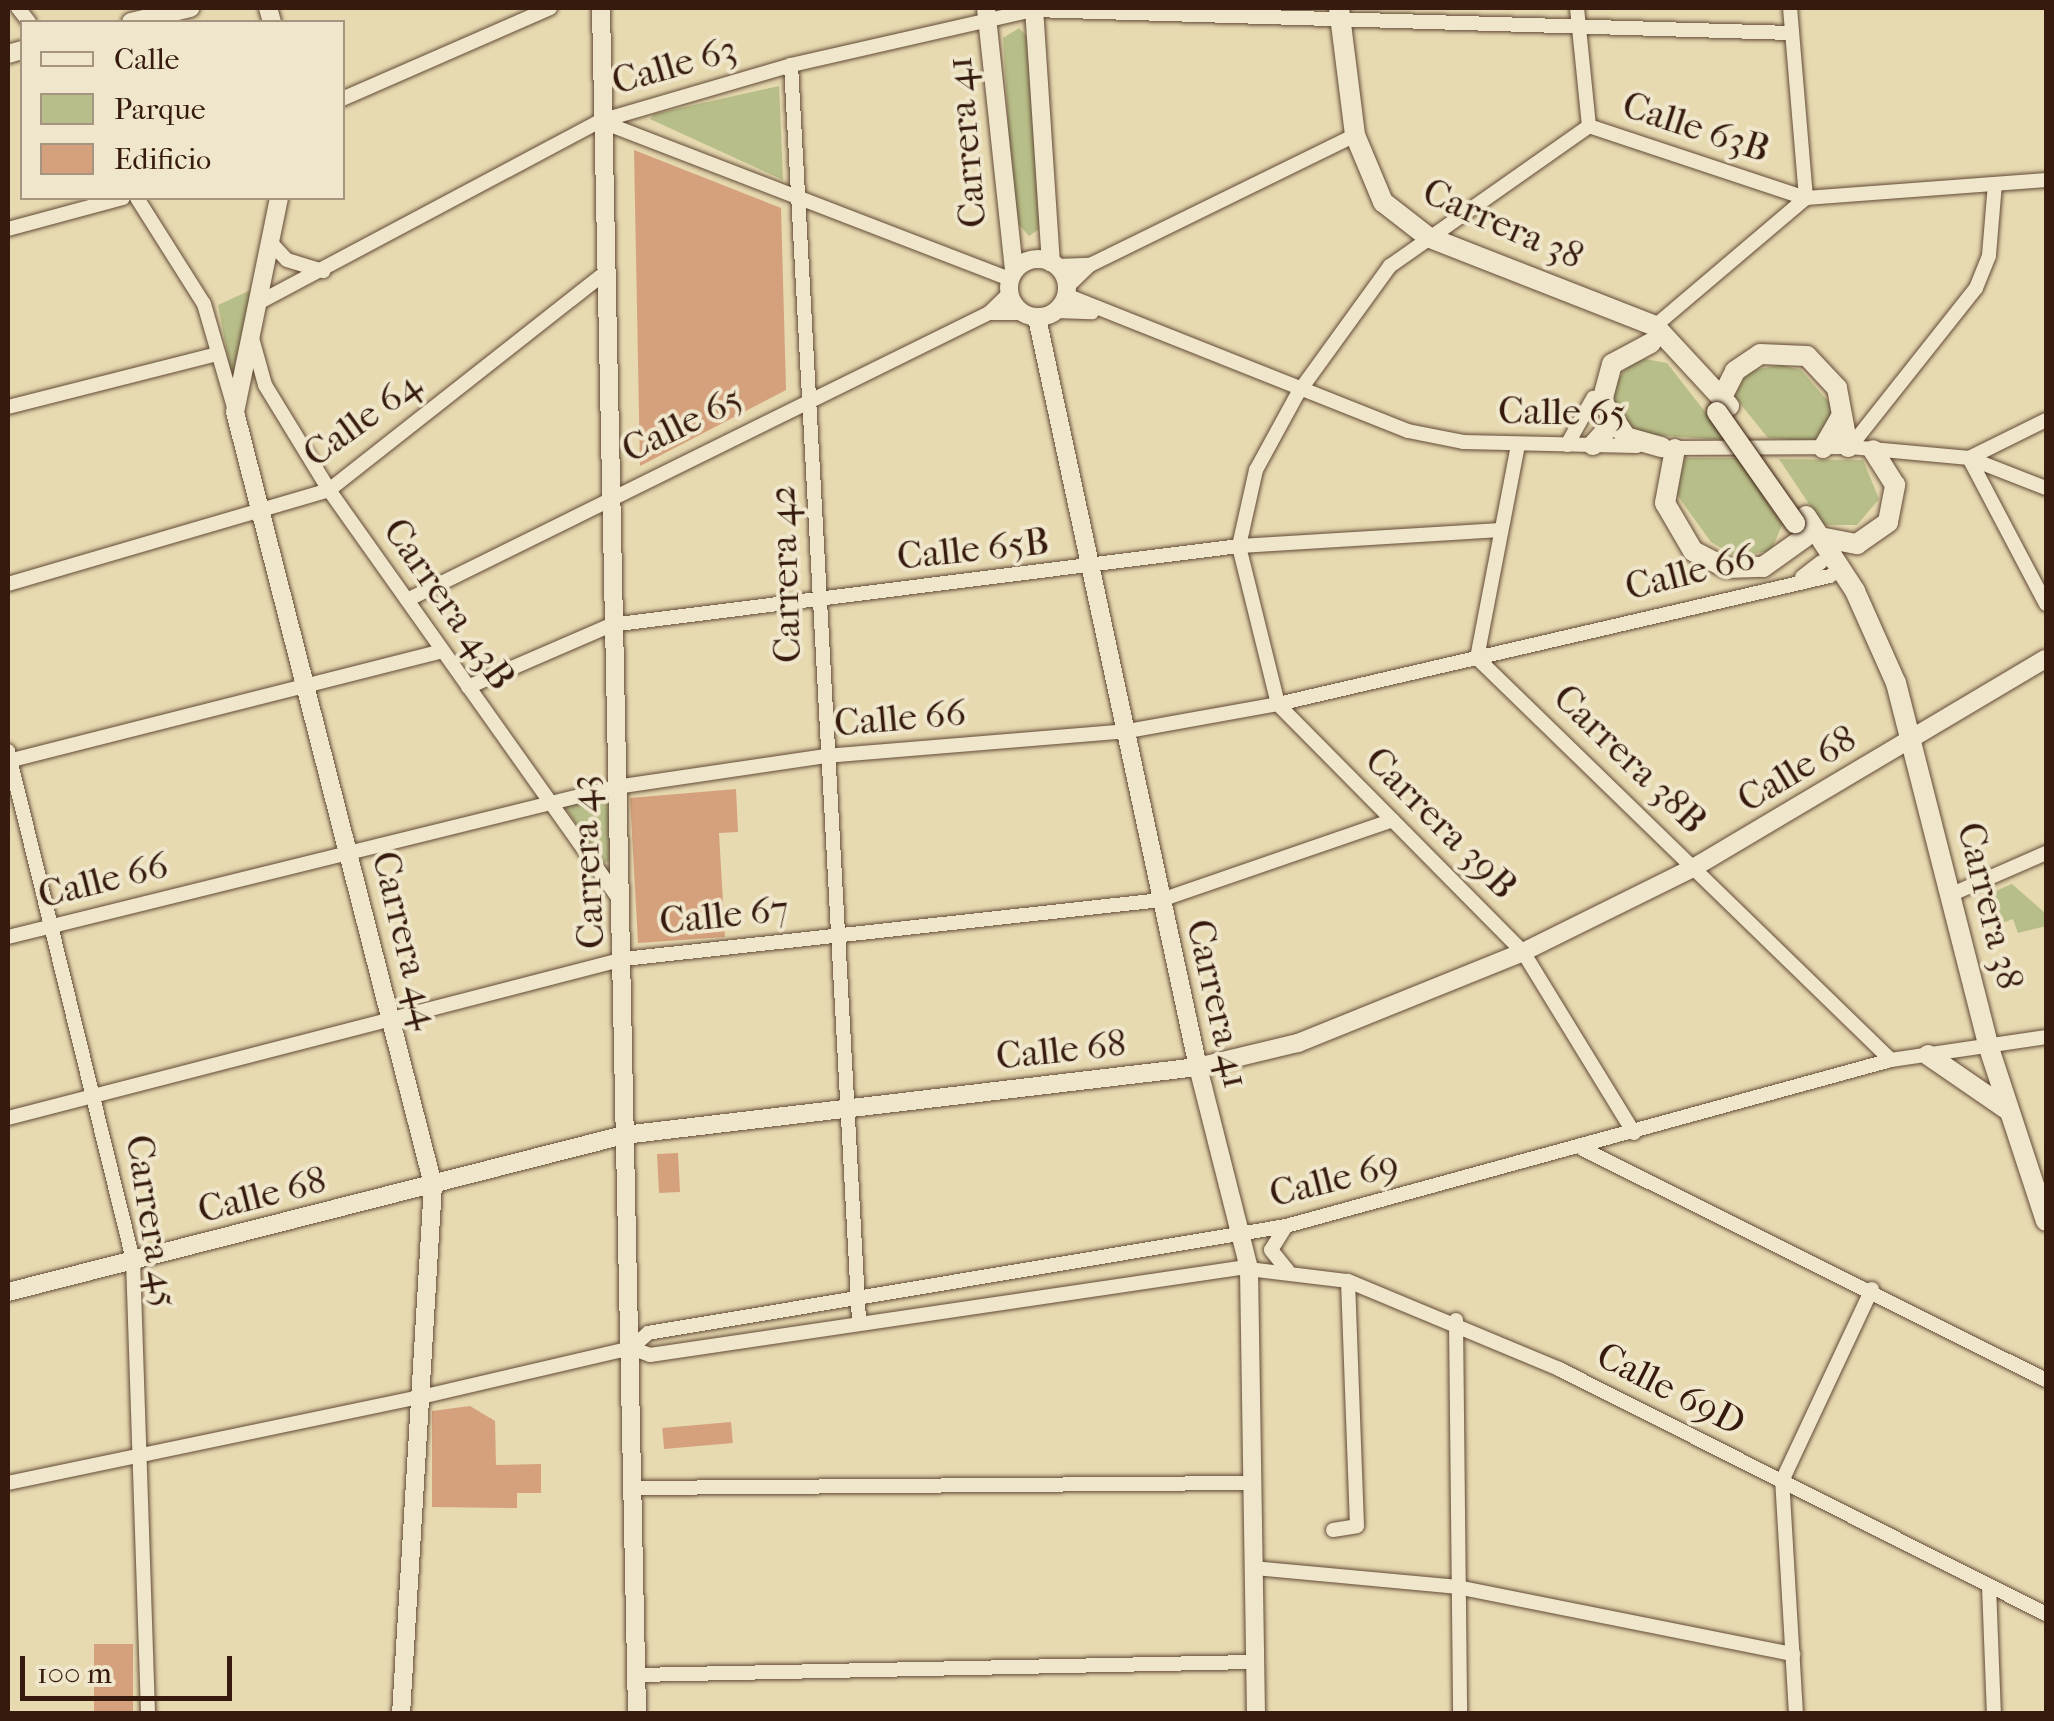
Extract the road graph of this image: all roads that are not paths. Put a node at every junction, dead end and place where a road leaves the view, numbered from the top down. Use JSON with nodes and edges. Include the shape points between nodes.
{"nodes":[{"id":1,"x":190,"y":8,"type":"edge"},
{"id":2,"x":550,"y":8,"type":"edge"},
{"id":3,"x":600,"y":8,"type":"edge"},
{"id":4,"x":1577,"y":8,"type":"edge"},
{"id":5,"x":1790,"y":8,"type":"edge"},
{"id":6,"x":1034,"y":9,"type":"edge"},
{"id":7,"x":986,"y":14,"type":"edge"},
{"id":8,"x":1339,"y":14,"type":"edge"},
{"id":9,"x":139,"y":20,"type":"edge"},
{"id":10,"x":1580,"y":31,"type":"junction"},
{"id":11,"x":1792,"y":33,"type":"junction"},
{"id":12,"x":791,"y":65,"type":"junction"},
{"id":13,"x":345,"y":98,"type":"edge"},
{"id":14,"x":600,"y":121,"type":"junction"},
{"id":15,"x":1589,"y":126,"type":"junction"},
{"id":16,"x":1354,"y":135,"type":"junction"},
{"id":17,"x":2046,"y":180,"type":"edge"},
{"id":18,"x":1995,"y":184,"type":"junction"},
{"id":19,"x":798,"y":194,"type":"junction"},
{"id":20,"x":1806,"y":198,"type":"junction"},
{"id":21,"x":116,"y":200,"type":"edge"},
{"id":22,"x":137,"y":200,"type":"edge"},
{"id":23,"x":279,"y":200,"type":"edge"},
{"id":24,"x":8,"y":229,"type":"edge"},
{"id":25,"x":1428,"y":237,"type":"junction"},
{"id":26,"x":271,"y":243,"type":"junction"},
{"id":27,"x":1054,"y":264,"type":"junction"},
{"id":28,"x":1090,"y":265,"type":"junction"},
{"id":29,"x":324,"y":271,"type":"junction"},
{"id":30,"x":605,"y":273,"type":"junction"},
{"id":31,"x":1011,"y":281,"type":"junction"},
{"id":32,"x":256,"y":304,"type":"junction"},
{"id":33,"x":1050,"y":305,"type":"junction"},
{"id":34,"x":989,"y":313,"type":"junction"},
{"id":35,"x":251,"y":333,"type":"junction"},
{"id":36,"x":1653,"y":335,"type":"junction"},
{"id":37,"x":218,"y":354,"type":"junction"},
{"id":38,"x":1298,"y":393,"type":"junction"},
{"id":39,"x":810,"y":397,"type":"junction"},
{"id":40,"x":1594,"y":398,"type":"dead end"},
{"id":41,"x":1723,"y":405,"type":"junction"},
{"id":42,"x":8,"y":407,"type":"edge"},
{"id":43,"x":235,"y":412,"type":"junction"},
{"id":44,"x":1841,"y":417,"type":"junction"},
{"id":45,"x":2046,"y":420,"type":"edge"},
{"id":46,"x":1612,"y":424,"type":"junction"},
{"id":47,"x":1518,"y":445,"type":"junction"},
{"id":48,"x":1568,"y":445,"type":"junction"},
{"id":49,"x":1592,"y":445,"type":"junction"},
{"id":50,"x":1849,"y":447,"type":"junction"},
{"id":51,"x":1668,"y":448,"type":"junction"},
{"id":52,"x":1823,"y":448,"type":"junction"},
{"id":53,"x":1873,"y":450,"type":"junction"},
{"id":54,"x":1969,"y":458,"type":"junction"},
{"id":55,"x":2046,"y":488,"type":"edge"},
{"id":56,"x":328,"y":490,"type":"junction"},
{"id":57,"x":613,"y":493,"type":"junction"},
{"id":58,"x":262,"y":513,"type":"junction"},
{"id":59,"x":1807,"y":528,"type":"junction"},
{"id":60,"x":1498,"y":530,"type":"junction"},
{"id":61,"x":1238,"y":546,"type":"junction"},
{"id":62,"x":1094,"y":569,"type":"junction"},
{"id":63,"x":1826,"y":569,"type":"junction"},
{"id":64,"x":8,"y":584,"type":"edge"},
{"id":65,"x":819,"y":598,"type":"junction"},
{"id":66,"x":407,"y":600,"type":"junction"},
{"id":67,"x":2046,"y":604,"type":"edge"},
{"id":68,"x":1860,"y":610,"type":"junction"},
{"id":69,"x":611,"y":625,"type":"junction"},
{"id":70,"x":442,"y":651,"type":"junction"},
{"id":71,"x":1478,"y":658,"type":"junction"},
{"id":72,"x":2046,"y":659,"type":"edge"},
{"id":73,"x":311,"y":684,"type":"junction"},
{"id":74,"x":468,"y":687,"type":"junction"},
{"id":75,"x":1278,"y":704,"type":"junction"},
{"id":76,"x":1128,"y":731,"type":"junction"},
{"id":77,"x":1911,"y":737,"type":"junction"},
{"id":78,"x":826,"y":756,"type":"junction"},
{"id":79,"x":8,"y":758,"type":"edge"},
{"id":80,"x":616,"y":787,"type":"junction"},
{"id":81,"x":550,"y":802,"type":"junction"},
{"id":82,"x":1392,"y":820,"type":"junction"},
{"id":83,"x":350,"y":853,"type":"junction"},
{"id":84,"x":2046,"y":853,"type":"edge"},
{"id":85,"x":1695,"y":868,"type":"junction"},
{"id":86,"x":1952,"y":894,"type":"junction"},
{"id":87,"x":620,"y":900,"type":"junction"},
{"id":88,"x":1161,"y":900,"type":"junction"},
{"id":89,"x":53,"y":926,"type":"junction"},
{"id":90,"x":837,"y":936,"type":"junction"},
{"id":91,"x":8,"y":937,"type":"edge"},
{"id":92,"x":1524,"y":952,"type":"junction"},
{"id":93,"x":624,"y":959,"type":"junction"},
{"id":94,"x":393,"y":1018,"type":"junction"},
{"id":95,"x":2046,"y":1037,"type":"edge"},
{"id":96,"x":1988,"y":1046,"type":"junction"},
{"id":97,"x":1928,"y":1055,"type":"junction"},
{"id":98,"x":1891,"y":1060,"type":"junction"},
{"id":99,"x":1198,"y":1068,"type":"junction"},
{"id":100,"x":98,"y":1094,"type":"junction"},
{"id":101,"x":846,"y":1107,"type":"junction"},
{"id":102,"x":2008,"y":1111,"type":"junction"},
{"id":103,"x":8,"y":1118,"type":"edge"},
{"id":104,"x":1630,"y":1134,"type":"junction"},
{"id":105,"x":624,"y":1135,"type":"junction"},
{"id":106,"x":1583,"y":1149,"type":"junction"},
{"id":107,"x":1623,"y":1166,"type":"junction"},
{"id":108,"x":433,"y":1185,"type":"junction"},
{"id":109,"x":2046,"y":1221,"type":"edge"},
{"id":110,"x":1286,"y":1226,"type":"junction"},
{"id":111,"x":1242,"y":1235,"type":"junction"},
{"id":112,"x":133,"y":1260,"type":"junction"},
{"id":113,"x":1249,"y":1268,"type":"junction"},
{"id":114,"x":1022,"y":1272,"type":"junction"},
{"id":115,"x":1290,"y":1272,"type":"junction"},
{"id":116,"x":1348,"y":1281,"type":"junction"},
{"id":117,"x":1872,"y":1289,"type":"junction"},
{"id":118,"x":8,"y":1292,"type":"edge"},
{"id":119,"x":857,"y":1293,"type":"junction"},
{"id":120,"x":1026,"y":1297,"type":"junction"},
{"id":121,"x":859,"y":1319,"type":"junction"},
{"id":122,"x":1456,"y":1320,"type":"junction"},
{"id":123,"x":631,"y":1348,"type":"junction"},
{"id":124,"x":2046,"y":1380,"type":"edge"},
{"id":125,"x":421,"y":1397,"type":"junction"},
{"id":126,"x":144,"y":1455,"type":"junction"},
{"id":127,"x":1782,"y":1481,"type":"junction"},
{"id":128,"x":8,"y":1483,"type":"edge"},
{"id":129,"x":1252,"y":1483,"type":"junction"},
{"id":130,"x":637,"y":1488,"type":"junction"},
{"id":131,"x":1333,"y":1530,"type":"dead end"},
{"id":132,"x":1254,"y":1568,"type":"junction"},
{"id":133,"x":1989,"y":1586,"type":"junction"},
{"id":134,"x":1457,"y":1587,"type":"junction"},
{"id":135,"x":2046,"y":1614,"type":"edge"},
{"id":136,"x":1793,"y":1654,"type":"junction"},
{"id":137,"x":1254,"y":1662,"type":"junction"},
{"id":138,"x":637,"y":1675,"type":"junction"},
{"id":139,"x":148,"y":1714,"type":"edge"},
{"id":140,"x":401,"y":1714,"type":"edge"},
{"id":141,"x":638,"y":1714,"type":"edge"},
{"id":142,"x":1256,"y":1714,"type":"edge"},
{"id":143,"x":1460,"y":1714,"type":"edge"},
{"id":144,"x":1796,"y":1714,"type":"edge"},
{"id":145,"x":1994,"y":1714,"type":"edge"}],
"edges":[{"from":1,"to":9,"type":"street"},
{"from":2,"to":13,"type":"street"},
{"from":3,"to":14,"type":"street","name":"Carrera 43"},
{"from":4,"to":10,"type":"street"},
{"from":5,"to":11,"type":"street"},
{"from":6,"to":7,"type":"street","name":"Calle 63"},
{"from":6,"to":8,"type":"street","name":"Calle 63"},
{"from":6,"to":27,"type":"street","name":"Carrera 41"},
{"from":7,"to":12,"type":"street","name":"Calle 63"},
{"from":7,"to":31,"type":"street","name":"Carrera 41"},
{"from":8,"to":10,"type":"street","name":"Calle 63"},
{"from":8,"to":16,"type":"main road","name":"Carrera 38"},
{"from":10,"to":11,"type":"street","name":"Calle 63"},
{"from":10,"to":15,"type":"street"},
{"from":11,"to":20,"type":"street"},
{"from":12,"to":14,"type":"street","name":"Calle 63"},
{"from":12,"to":19,"type":"street","name":"Carrera 42"},
{"from":14,"to":19,"type":"street"},
{"from":14,"to":29,"type":"street","name":"Calle 63"},
{"from":14,"to":30,"type":"street","name":"Carrera 43"},
{"from":15,"to":20,"type":"street","name":"Calle 63B"},
{"from":15,"to":25,"type":"street","name":"Calle 63B"},
{"from":16,"to":25,"type":"main road","name":"Carrera 38","via":[[1383,202]]},
{"from":16,"to":28,"type":"street"},
{"from":17,"to":18,"type":"street","name":"Calle 63B"},
{"from":18,"to":20,"type":"street","name":"Calle 63B"},
{"from":18,"to":50,"type":"street","via":[[1988,255],[1976,288]]},
{"from":19,"to":31,"type":"street"},
{"from":19,"to":39,"type":"street","name":"Carrera 42"},
{"from":20,"to":36,"type":"street"},
{"from":21,"to":24,"type":"street"},
{"from":22,"to":37,"type":"street","via":[[192,278]]},
{"from":23,"to":26,"type":"street","name":"Carrera 44"},
{"from":25,"to":36,"type":"main road","name":"Carrera 38","via":[[1618,312]]},
{"from":25,"to":38,"type":"street","name":"Calle 63B","via":[[1377,281]]},
{"from":26,"to":29,"type":"street","via":[[287,260]]},
{"from":26,"to":32,"type":"street","name":"Carrera 44"},
{"from":27,"to":28,"type":"street"},
{"from":27,"to":31,"type":"street","via":[[1027,260]]},
{"from":27,"to":33,"type":"street"},
{"from":28,"to":33,"type":"street"},
{"from":29,"to":32,"type":"street","name":"Calle 63"},
{"from":30,"to":56,"type":"street","name":"Calle 64"},
{"from":30,"to":57,"type":"street","name":"Carrera 43"},
{"from":31,"to":33,"type":"street"},
{"from":31,"to":34,"type":"street","name":"Calle 65"},
{"from":32,"to":35,"type":"street","name":"Carrera 44"},
{"from":33,"to":34,"type":"street","name":"Calle 65"},
{"from":33,"to":38,"type":"street","name":"Calle 65","via":[[1093,312]]},
{"from":33,"to":62,"type":"street","name":"Carrera 41"},
{"from":34,"to":39,"type":"street","name":"Calle 65"},
{"from":35,"to":43,"type":"street","name":"Carrera 44"},
{"from":35,"to":56,"type":"street","name":"Carrera 43B","via":[[265,386]]},
{"from":36,"to":41,"type":"main road","name":"Carrera 38"},
{"from":36,"to":46,"type":"main road","via":[[1620,355],[1606,375],[1602,400]]},
{"from":37,"to":42,"type":"street"},
{"from":37,"to":43,"type":"street"},
{"from":38,"to":47,"type":"street","name":"Calle 65","via":[[1408,431]]},
{"from":38,"to":61,"type":"street","name":"Calle 63B","via":[[1256,470]]},
{"from":39,"to":57,"type":"street","name":"Calle 65"},
{"from":39,"to":65,"type":"street","name":"Carrera 42"},
{"from":40,"to":48,"type":"street"},
{"from":41,"to":44,"type":"main road","via":[[1747,361],[1789,352],[1830,375]]},
{"from":41,"to":59,"type":"main road","name":"Carrera 38","bridge":true},
{"from":43,"to":58,"type":"street","name":"Carrera 44"},
{"from":44,"to":50,"type":"main road"},
{"from":44,"to":52,"type":"main road"},
{"from":45,"to":54,"type":"street"},
{"from":46,"to":49,"type":"main road"},
{"from":46,"to":51,"type":"main road","via":[[1626,438]]},
{"from":47,"to":48,"type":"street","name":"Calle 65"},
{"from":47,"to":60,"type":"street"},
{"from":48,"to":49,"type":"street","name":"Calle 65"},
{"from":49,"to":51,"type":"street","name":"Calle 65"},
{"from":50,"to":52,"type":"street","name":"Calle 65"},
{"from":50,"to":53,"type":"street","name":"Calle 65"},
{"from":51,"to":52,"type":"street","name":"Calle 65"},
{"from":51,"to":59,"type":"main road","via":[[1665,503],[1692,551],[1745,570],[1780,560]]},
{"from":53,"to":54,"type":"street","name":"Calle 65"},
{"from":53,"to":59,"type":"main road","via":[[1895,485],[1888,522],[1857,544]]},
{"from":54,"to":55,"type":"street","name":"Calle 65"},
{"from":54,"to":67,"type":"street"},
{"from":56,"to":58,"type":"street","name":"Calle 64"},
{"from":56,"to":66,"type":"street","name":"Carrera 43B"},
{"from":57,"to":66,"type":"street","name":"Calle 65"},
{"from":57,"to":69,"type":"street","name":"Carrera 43"},
{"from":58,"to":64,"type":"street","name":"Calle 64"},
{"from":58,"to":73,"type":"street","name":"Carrera 44"},
{"from":59,"to":63,"type":"main road","name":"Carrera 38"},
{"from":59,"to":68,"type":"main road","name":"Carrera 38"},
{"from":60,"to":61,"type":"street","name":"Calle 65B"},
{"from":60,"to":71,"type":"street"},
{"from":61,"to":62,"type":"street","name":"Calle 65B"},
{"from":61,"to":75,"type":"street"},
{"from":62,"to":65,"type":"street","name":"Calle 65B"},
{"from":62,"to":76,"type":"street","name":"Carrera 41"},
{"from":63,"to":68,"type":"main road","name":"Carrera 38"},
{"from":63,"to":71,"type":"street","name":"Calle 66"},
{"from":65,"to":69,"type":"street","name":"Calle 65B"},
{"from":65,"to":78,"type":"street","name":"Carrera 42"},
{"from":66,"to":70,"type":"street","name":"Carrera 43B"},
{"from":68,"to":77,"type":"main road","name":"Carrera 38","via":[[1896,683]]},
{"from":69,"to":74,"type":"street","name":"Calle 65B"},
{"from":69,"to":80,"type":"street","name":"Carrera 43"},
{"from":70,"to":73,"type":"street"},
{"from":70,"to":74,"type":"street","name":"Carrera 43B"},
{"from":71,"to":75,"type":"street","name":"Calle 66"},
{"from":71,"to":85,"type":"street","name":"Carrera 38B"},
{"from":72,"to":77,"type":"street","name":"Calle 68"},
{"from":73,"to":79,"type":"street"},
{"from":73,"to":83,"type":"street","name":"Carrera 44"},
{"from":74,"to":81,"type":"street","name":"Carrera 43B"},
{"from":75,"to":76,"type":"street","name":"Calle 66"},
{"from":75,"to":82,"type":"street","name":"Carrera 39B"},
{"from":76,"to":78,"type":"street","name":"Calle 66"},
{"from":76,"to":88,"type":"street","name":"Carrera 41"},
{"from":77,"to":85,"type":"street","name":"Calle 68"},
{"from":77,"to":86,"type":"main road","name":"Carrera 38"},
{"from":78,"to":80,"type":"street","name":"Calle 66"},
{"from":78,"to":90,"type":"street","name":"Carrera 42"},
{"from":79,"to":89,"type":"street","name":"Carrera 45"},
{"from":80,"to":81,"type":"street","name":"Calle 66"},
{"from":80,"to":87,"type":"street","name":"Carrera 43"},
{"from":81,"to":83,"type":"street","name":"Calle 66"},
{"from":81,"to":87,"type":"street","name":"Carrera 43B"},
{"from":82,"to":88,"type":"street","name":"Calle 67"},
{"from":82,"to":92,"type":"street","name":"Carrera 39B"},
{"from":83,"to":89,"type":"street","name":"Calle 66"},
{"from":83,"to":94,"type":"street","name":"Carrera 44"},
{"from":84,"to":86,"type":"street"},
{"from":85,"to":92,"type":"street","name":"Calle 68"},
{"from":85,"to":98,"type":"street","name":"Carrera 38B"},
{"from":86,"to":96,"type":"main road","name":"Carrera 38"},
{"from":87,"to":93,"type":"street","name":"Carrera 43"},
{"from":88,"to":90,"type":"street","name":"Calle 67"},
{"from":88,"to":99,"type":"street","name":"Carrera 41"},
{"from":89,"to":91,"type":"street","name":"Calle 66"},
{"from":89,"to":100,"type":"street","name":"Carrera 45"},
{"from":90,"to":93,"type":"street","name":"Calle 67"},
{"from":90,"to":101,"type":"street","name":"Carrera 42"},
{"from":92,"to":99,"type":"street","name":"Calle 68","via":[[1298,1043]]},
{"from":92,"to":104,"type":"street","name":"Carrera 39B"},
{"from":93,"to":94,"type":"street","name":"Calle 67"},
{"from":93,"to":105,"type":"street","name":"Carrera 43"},
{"from":94,"to":100,"type":"street","name":"Calle 67"},
{"from":94,"to":108,"type":"street","name":"Carrera 44"},
{"from":95,"to":96,"type":"street","name":"Calle 69"},
{"from":96,"to":97,"type":"street","name":"Calle 69"},
{"from":96,"to":102,"type":"main road","name":"Carrera 38"},
{"from":97,"to":98,"type":"street","name":"Calle 69"},
{"from":97,"to":102,"type":"main road"},
{"from":98,"to":104,"type":"street","name":"Calle 69"},
{"from":99,"to":101,"type":"street","name":"Calle 68"},
{"from":99,"to":111,"type":"street","name":"Carrera 41"},
{"from":100,"to":103,"type":"street","name":"Calle 67"},
{"from":100,"to":112,"type":"street","name":"Carrera 45"},
{"from":101,"to":105,"type":"street","name":"Calle 68"},
{"from":101,"to":119,"type":"street","name":"Carrera 42"},
{"from":102,"to":109,"type":"main road","name":"Carrera 38"},
{"from":104,"to":106,"type":"street","name":"Calle 69"},
{"from":104,"to":107,"type":"street"},
{"from":105,"to":108,"type":"street","name":"Calle 68"},
{"from":105,"to":123,"type":"street","name":"Carrera 43"},
{"from":106,"to":107,"type":"street"},
{"from":106,"to":110,"type":"street","name":"Calle 69"},
{"from":107,"to":117,"type":"street"},
{"from":108,"to":112,"type":"street","name":"Calle 68"},
{"from":108,"to":125,"type":"street","name":"Carrera 44"},
{"from":110,"to":111,"type":"street","name":"Calle 69"},
{"from":110,"to":115,"type":"street","via":[[1271,1250]]},
{"from":111,"to":113,"type":"street","name":"Carrera 41"},
{"from":111,"to":114,"type":"street","name":"Calle 69"},
{"from":112,"to":118,"type":"street","name":"Calle 68"},
{"from":112,"to":126,"type":"street","name":"Carrera 45"},
{"from":113,"to":115,"type":"street","name":"Calle 69D"},
{"from":113,"to":120,"type":"street","name":"Calle 69"},
{"from":113,"to":129,"type":"street","name":"Carrera 41"},
{"from":114,"to":119,"type":"street","name":"Calle 69"},
{"from":114,"to":120,"type":"street"},
{"from":115,"to":116,"type":"street","name":"Calle 69D"},
{"from":116,"to":122,"type":"street","name":"Calle 69D"},
{"from":116,"to":131,"type":"street","via":[[1357,1526]]},
{"from":117,"to":124,"type":"street"},
{"from":117,"to":127,"type":"street"},
{"from":119,"to":121,"type":"street","name":"Carrera 42"},
{"from":119,"to":123,"type":"street","name":"Calle 69","via":[[648,1333]]},
{"from":120,"to":121,"type":"street","name":"Calle 69"},
{"from":121,"to":123,"type":"street","name":"Calle 69","via":[[650,1355]]},
{"from":122,"to":127,"type":"street","name":"Calle 69D"},
{"from":122,"to":134,"type":"street"},
{"from":123,"to":125,"type":"street","name":"Calle 69"},
{"from":123,"to":130,"type":"street","name":"Carrera 43"},
{"from":125,"to":126,"type":"street","name":"Calle 69"},
{"from":125,"to":140,"type":"street","name":"Carrera 44"},
{"from":126,"to":128,"type":"street","name":"Calle 69"},
{"from":126,"to":139,"type":"street","name":"Carrera 45"},
{"from":127,"to":133,"type":"street","name":"Calle 69D"},
{"from":127,"to":136,"type":"street"},
{"from":129,"to":130,"type":"street"},
{"from":129,"to":132,"type":"street","name":"Carrera 41"},
{"from":130,"to":138,"type":"street","name":"Carrera 43"},
{"from":132,"to":134,"type":"street"},
{"from":132,"to":137,"type":"street","name":"Carrera 41"},
{"from":133,"to":135,"type":"street","name":"Calle 69D"},
{"from":133,"to":145,"type":"street"},
{"from":134,"to":136,"type":"street"},
{"from":134,"to":143,"type":"street"},
{"from":136,"to":144,"type":"street"},
{"from":137,"to":138,"type":"street"},
{"from":137,"to":142,"type":"street","name":"Carrera 41"},
{"from":138,"to":141,"type":"street","name":"Carrera 43"}]}
